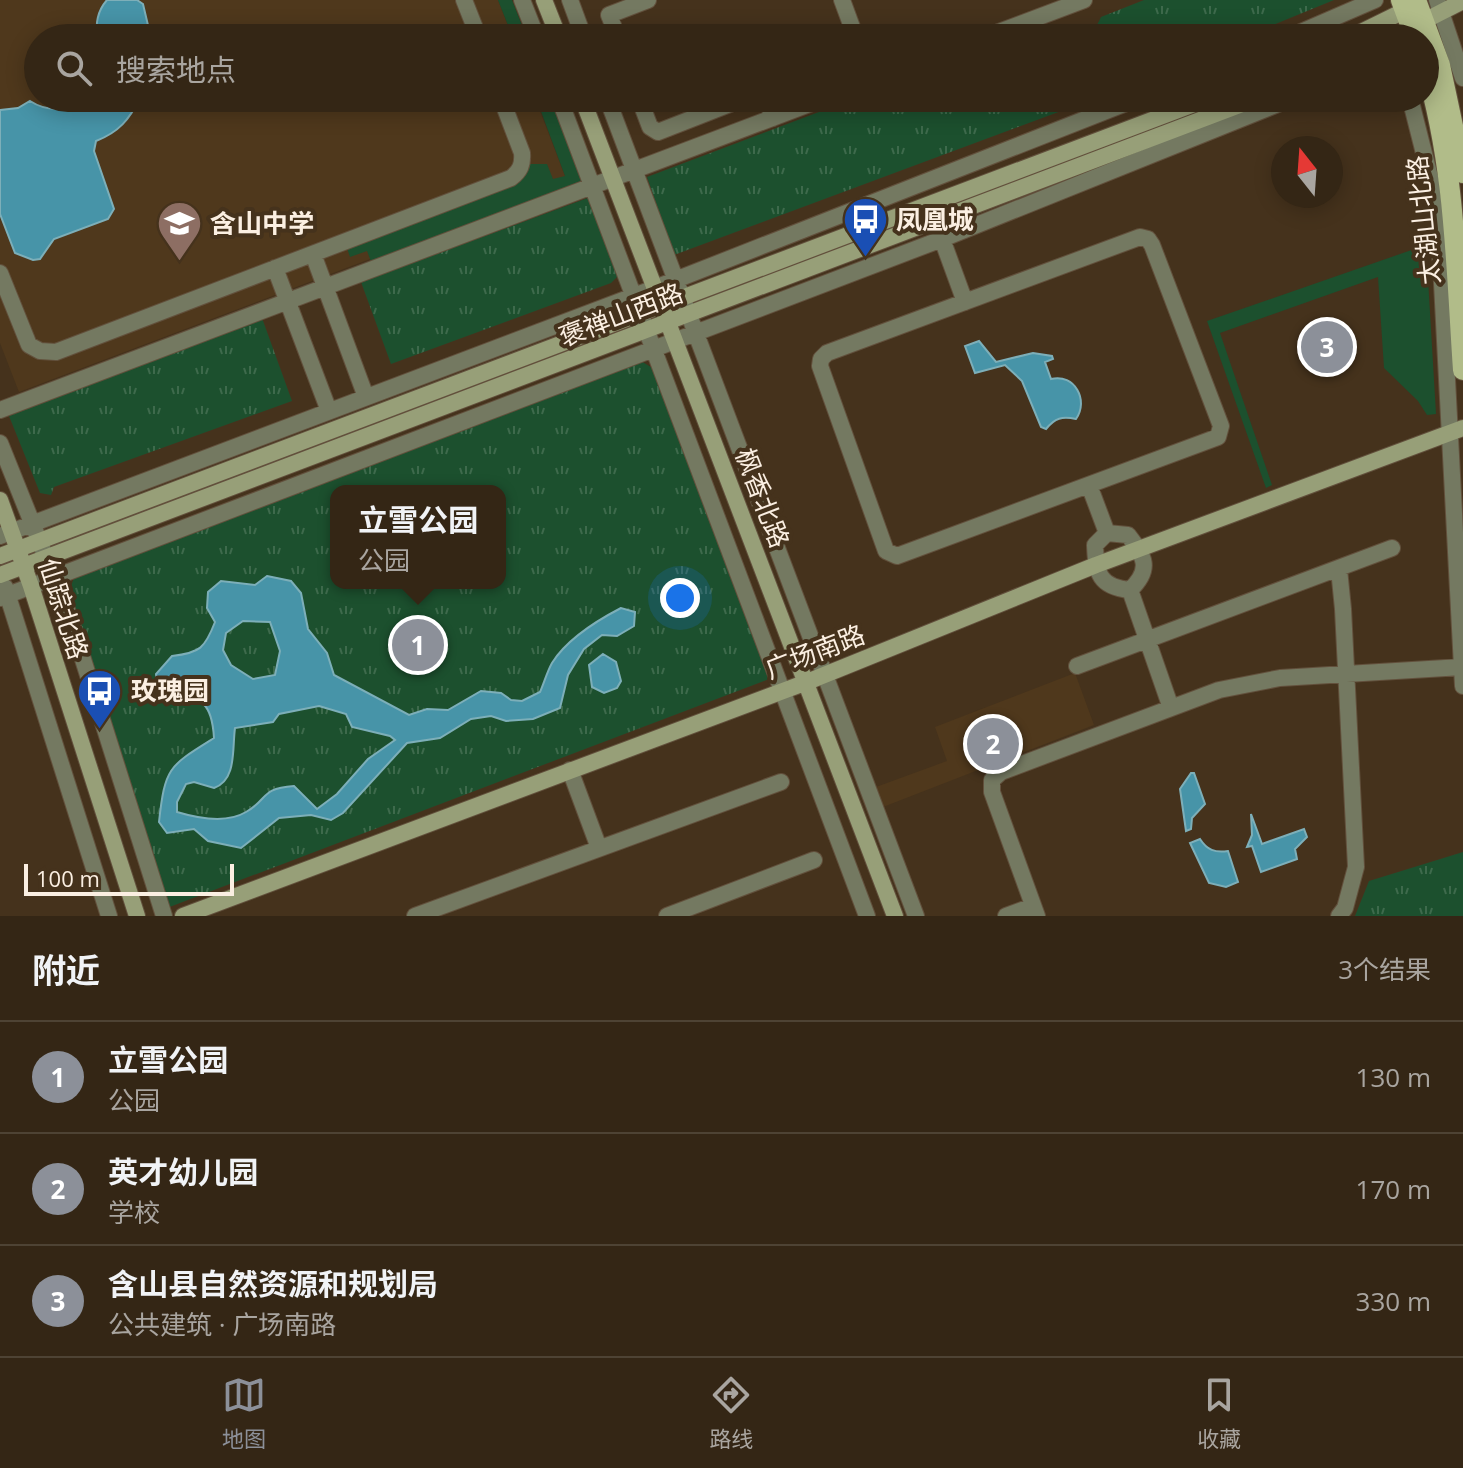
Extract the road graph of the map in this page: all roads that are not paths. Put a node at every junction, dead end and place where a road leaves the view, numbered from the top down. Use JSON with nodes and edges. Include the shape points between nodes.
{"nodes":[{"id":1,"x":464,"y":0,"type":"edge"},
{"id":2,"x":522,"y":0,"type":"edge"},
{"id":3,"x":544,"y":0,"type":"edge"},
{"id":4,"x":570,"y":0,"type":"edge"},
{"id":5,"x":648,"y":0,"type":"edge"},
{"id":6,"x":842,"y":0,"type":"edge"},
{"id":7,"x":1084,"y":0,"type":"edge"},
{"id":8,"x":1377,"y":0,"type":"edge"},
{"id":9,"x":1463,"y":1,"type":"edge"},
{"id":10,"x":1423,"y":17,"type":"edge"},
{"id":11,"x":1463,"y":19,"type":"edge"},
{"id":12,"x":1385,"y":21,"type":"junction"},
{"id":13,"x":473,"y":24,"type":"edge"},
{"id":14,"x":531,"y":24,"type":"edge"},
{"id":15,"x":553,"y":24,"type":"edge"},
{"id":16,"x":579,"y":24,"type":"edge"},
{"id":17,"x":613,"y":24,"type":"edge"},
{"id":18,"x":851,"y":24,"type":"edge"},
{"id":19,"x":1020,"y":24,"type":"edge"},
{"id":20,"x":1320,"y":24,"type":"edge"},
{"id":21,"x":1379,"y":24,"type":"edge"},
{"id":22,"x":1386,"y":24,"type":"edge"},
{"id":23,"x":1439,"y":41,"type":"edge"},
{"id":24,"x":1439,"y":70,"type":"edge"},
{"id":25,"x":1463,"y":78,"type":"edge"},
{"id":26,"x":506,"y":112,"type":"edge"},
{"id":27,"x":564,"y":112,"type":"edge"},
{"id":28,"x":587,"y":112,"type":"edge"},
{"id":29,"x":612,"y":112,"type":"edge"},
{"id":30,"x":644,"y":112,"type":"edge"},
{"id":31,"x":709,"y":112,"type":"edge"},
{"id":32,"x":771,"y":112,"type":"edge"},
{"id":33,"x":789,"y":112,"type":"edge"},
{"id":34,"x":1103,"y":112,"type":"edge"},
{"id":35,"x":1173,"y":112,"type":"edge"},
{"id":36,"x":1221,"y":112,"type":"edge"},
{"id":37,"x":1258,"y":112,"type":"edge"},
{"id":38,"x":1414,"y":112,"type":"edge"},
{"id":39,"x":1436,"y":112,"type":"edge"},
{"id":40,"x":773,"y":118,"type":"junction"},
{"id":41,"x":634,"y":170,"type":"junction"},
{"id":42,"x":1463,"y":173,"type":"edge"},
{"id":43,"x":612,"y":178,"type":"junction"},
{"id":44,"x":593,"y":186,"type":"junction"},
{"id":45,"x":942,"y":239,"type":"junction"},
{"id":46,"x":313,"y":254,"type":"junction"},
{"id":47,"x":275,"y":268,"type":"junction"},
{"id":48,"x":0,"y":273,"type":"edge"},
{"id":49,"x":675,"y":280,"type":"junction"},
{"id":50,"x":325,"y":287,"type":"junction"},
{"id":51,"x":655,"y":288,"type":"junction"},
{"id":52,"x":634,"y":296,"type":"junction"},
{"id":53,"x":682,"y":298,"type":"junction"},
{"id":54,"x":288,"y":301,"type":"junction"},
{"id":55,"x":965,"y":302,"type":"junction"},
{"id":56,"x":662,"y":306,"type":"junction"},
{"id":57,"x":641,"y":314,"type":"junction"},
{"id":58,"x":688,"y":315,"type":"junction"},
{"id":59,"x":669,"y":322,"type":"junction"},
{"id":60,"x":647,"y":331,"type":"junction"},
{"id":61,"x":695,"y":333,"type":"junction"},
{"id":62,"x":676,"y":340,"type":"junction"},
{"id":63,"x":654,"y":349,"type":"junction"},
{"id":64,"x":1463,"y":370,"type":"edge"},
{"id":65,"x":366,"y":397,"type":"junction"},
{"id":66,"x":0,"y":410,"type":"edge"},
{"id":67,"x":329,"y":411,"type":"junction"},
{"id":68,"x":1456,"y":430,"type":"edge"},
{"id":69,"x":0,"y":443,"type":"edge"},
{"id":70,"x":1089,"y":485,"type":"junction"},
{"id":71,"x":0,"y":500,"type":"edge"},
{"id":72,"x":32,"y":524,"type":"junction"},
{"id":73,"x":1107,"y":533,"type":"junction"},
{"id":74,"x":6,"y":534,"type":"edge"},
{"id":75,"x":39,"y":541,"type":"junction"},
{"id":76,"x":1392,"y":548,"type":"dead end"},
{"id":77,"x":18,"y":549,"type":"junction"},
{"id":78,"x":1139,"y":549,"type":"junction"},
{"id":79,"x":0,"y":556,"type":"edge"},
{"id":80,"x":45,"y":558,"type":"junction"},
{"id":81,"x":1096,"y":565,"type":"junction"},
{"id":82,"x":24,"y":566,"type":"junction"},
{"id":83,"x":1339,"y":569,"type":"junction"},
{"id":84,"x":0,"y":573,"type":"edge"},
{"id":85,"x":53,"y":577,"type":"junction"},
{"id":86,"x":31,"y":586,"type":"junction"},
{"id":87,"x":1130,"y":590,"type":"junction"},
{"id":88,"x":4,"y":596,"type":"edge"},
{"id":89,"x":1147,"y":640,"type":"junction"},
{"id":90,"x":1077,"y":666,"type":"dead end"},
{"id":91,"x":1462,"y":667,"type":"edge"},
{"id":92,"x":1347,"y":672,"type":"junction"},
{"id":93,"x":825,"y":674,"type":"junction"},
{"id":94,"x":807,"y":682,"type":"junction"},
{"id":95,"x":1463,"y":686,"type":"edge"},
{"id":96,"x":782,"y":691,"type":"junction"},
{"id":97,"x":1171,"y":708,"type":"junction"},
{"id":98,"x":570,"y":770,"type":"junction"},
{"id":99,"x":781,"y":782,"type":"dead end"},
{"id":100,"x":599,"y":848,"type":"junction"},
{"id":101,"x":814,"y":860,"type":"dead end"},
{"id":102,"x":1035,"y":911,"type":"edge"},
{"id":103,"x":109,"y":916,"type":"edge"},
{"id":104,"x":137,"y":916,"type":"edge"},
{"id":105,"x":164,"y":916,"type":"edge"},
{"id":106,"x":183,"y":916,"type":"edge"},
{"id":107,"x":415,"y":916,"type":"edge"},
{"id":108,"x":667,"y":916,"type":"edge"},
{"id":109,"x":867,"y":916,"type":"edge"},
{"id":110,"x":895,"y":916,"type":"edge"},
{"id":111,"x":916,"y":916,"type":"edge"},
{"id":112,"x":1006,"y":916,"type":"edge"},
{"id":113,"x":1339,"y":916,"type":"edge"}],
"edges":[{"from":1,"to":13,"type":"street"},
{"from":2,"to":14,"type":"street"},
{"from":3,"to":15,"type":"main road"},
{"from":4,"to":16,"type":"street"},
{"from":5,"to":17,"type":"street","via":[[609,15]]},
{"from":6,"to":18,"type":"street"},
{"from":7,"to":19,"type":"street"},
{"from":8,"to":12,"type":"street"},
{"from":8,"to":20,"type":"street"},
{"from":9,"to":10,"type":"main road"},
{"from":10,"to":11,"type":"street"},
{"from":10,"to":12,"type":"main road"},
{"from":12,"to":21,"type":"main road"},
{"from":12,"to":22,"type":"street"},
{"from":23,"to":25,"type":"street"},
{"from":24,"to":42,"type":"main road","name":"太湖山北路"},
{"from":26,"to":46,"type":"street","via":[[523,163],[511,178]]},
{"from":27,"to":44,"type":"street"},
{"from":28,"to":43,"type":"main road","name":"枫香北路"},
{"from":29,"to":41,"type":"street"},
{"from":30,"to":31,"type":"street","via":[[658,132]]},
{"from":32,"to":40,"type":"street"},
{"from":33,"to":40,"type":"street"},
{"from":34,"to":49,"type":"street"},
{"from":35,"to":53,"type":"main road","name":"褒禅山西路"},
{"from":36,"to":58,"type":"main road","name":"褒禅山西路"},
{"from":37,"to":45,"type":"street"},
{"from":38,"to":68,"type":"street","via":[[1431,181]]},
{"from":39,"to":64,"type":"main road","name":"太湖山北路","via":[[1452,194]]},
{"from":40,"to":41,"type":"street"},
{"from":41,"to":43,"type":"street"},
{"from":41,"to":49,"type":"street"},
{"from":43,"to":44,"type":"street"},
{"from":43,"to":51,"type":"main road","name":"枫香北路"},
{"from":44,"to":50,"type":"street"},
{"from":44,"to":52,"type":"street"},
{"from":45,"to":55,"type":"street"},
{"from":45,"to":61,"type":"street"},
{"from":46,"to":47,"type":"street"},
{"from":46,"to":50,"type":"street"},
{"from":47,"to":48,"type":"street","via":[[56,352],[29,345]]},
{"from":47,"to":54,"type":"street"},
{"from":49,"to":51,"type":"street"},
{"from":49,"to":53,"type":"street"},
{"from":50,"to":54,"type":"street"},
{"from":50,"to":65,"type":"street"},
{"from":51,"to":52,"type":"street"},
{"from":51,"to":56,"type":"main road","name":"枫香北路"},
{"from":52,"to":57,"type":"street"},
{"from":52,"to":65,"type":"street"},
{"from":53,"to":56,"type":"main road","name":"褒禅山西路"},
{"from":53,"to":58,"type":"street"},
{"from":54,"to":66,"type":"street"},
{"from":54,"to":67,"type":"street"},
{"from":55,"to":70,"type":"street","via":[[1140,237],[1148,239],[1221,432]]},
{"from":55,"to":70,"type":"street","via":[[821,359],[886,551],[897,556]]},
{"from":56,"to":57,"type":"main road","name":"褒禅山西路"},
{"from":56,"to":59,"type":"main road","name":"枫香北路"},
{"from":57,"to":60,"type":"street"},
{"from":57,"to":75,"type":"main road","name":"褒禅山西路"},
{"from":58,"to":59,"type":"main road","name":"褒禅山西路"},
{"from":58,"to":61,"type":"street"},
{"from":59,"to":60,"type":"main road","name":"褒禅山西路"},
{"from":59,"to":62,"type":"main road","name":"枫香北路"},
{"from":60,"to":63,"type":"street"},
{"from":60,"to":80,"type":"main road","name":"褒禅山西路"},
{"from":61,"to":62,"type":"street"},
{"from":61,"to":93,"type":"street"},
{"from":62,"to":63,"type":"street"},
{"from":62,"to":94,"type":"main road","name":"枫香北路"},
{"from":63,"to":85,"type":"street"},
{"from":63,"to":96,"type":"street"},
{"from":65,"to":67,"type":"street"},
{"from":67,"to":72,"type":"street"},
{"from":68,"to":78,"type":"main road","name":"广场南路"},
{"from":68,"to":91,"type":"street"},
{"from":69,"to":72,"type":"street"},
{"from":70,"to":73,"type":"street"},
{"from":71,"to":74,"type":"main road","name":"仙踪北路"},
{"from":72,"to":74,"type":"street"},
{"from":72,"to":75,"type":"street"},
{"from":73,"to":78,"type":"street","via":[[1128,535]]},
{"from":73,"to":81,"type":"street","via":[[1095,545]]},
{"from":74,"to":77,"type":"main road","name":"仙踪北路"},
{"from":75,"to":77,"type":"main road","name":"褒禅山西路"},
{"from":75,"to":80,"type":"street"},
{"from":76,"to":83,"type":"street"},
{"from":77,"to":79,"type":"main road","name":"褒禅山西路"},
{"from":77,"to":82,"type":"main road","name":"仙踪北路"},
{"from":78,"to":81,"type":"main road","name":"广场南路"},
{"from":78,"to":87,"type":"street","via":[[1145,566],[1142,579]]},
{"from":80,"to":82,"type":"main road","name":"褒禅山西路"},
{"from":80,"to":85,"type":"street"},
{"from":81,"to":87,"type":"street","via":[[1113,589]]},
{"from":81,"to":93,"type":"main road","name":"广场南路"},
{"from":82,"to":84,"type":"main road","name":"褒禅山西路"},
{"from":82,"to":86,"type":"main road","name":"仙踪北路"},
{"from":83,"to":89,"type":"street"},
{"from":83,"to":92,"type":"street"},
{"from":84,"to":88,"type":"street"},
{"from":85,"to":86,"type":"street"},
{"from":85,"to":105,"type":"street"},
{"from":86,"to":88,"type":"street"},
{"from":86,"to":104,"type":"main road","name":"仙踪北路"},
{"from":87,"to":89,"type":"street"},
{"from":88,"to":103,"type":"street"},
{"from":89,"to":90,"type":"street"},
{"from":89,"to":97,"type":"street"},
{"from":91,"to":92,"type":"street"},
{"from":91,"to":95,"type":"street"},
{"from":92,"to":97,"type":"street","via":[[1219,690]]},
{"from":92,"to":113,"type":"street","via":[[1356,867]]},
{"from":93,"to":94,"type":"main road","name":"广场南路"},
{"from":93,"to":111,"type":"street"},
{"from":94,"to":96,"type":"main road","name":"广场南路"},
{"from":94,"to":110,"type":"main road","name":"枫香北路"},
{"from":96,"to":98,"type":"main road","name":"广场南路"},
{"from":96,"to":109,"type":"street"},
{"from":97,"to":102,"type":"street","via":[[1001,772],[992,780]]},
{"from":98,"to":100,"type":"street"},
{"from":98,"to":106,"type":"main road","name":"广场南路"},
{"from":99,"to":100,"type":"street"},
{"from":100,"to":107,"type":"street"},
{"from":101,"to":108,"type":"street"},
{"from":102,"to":112,"type":"street"}]}
